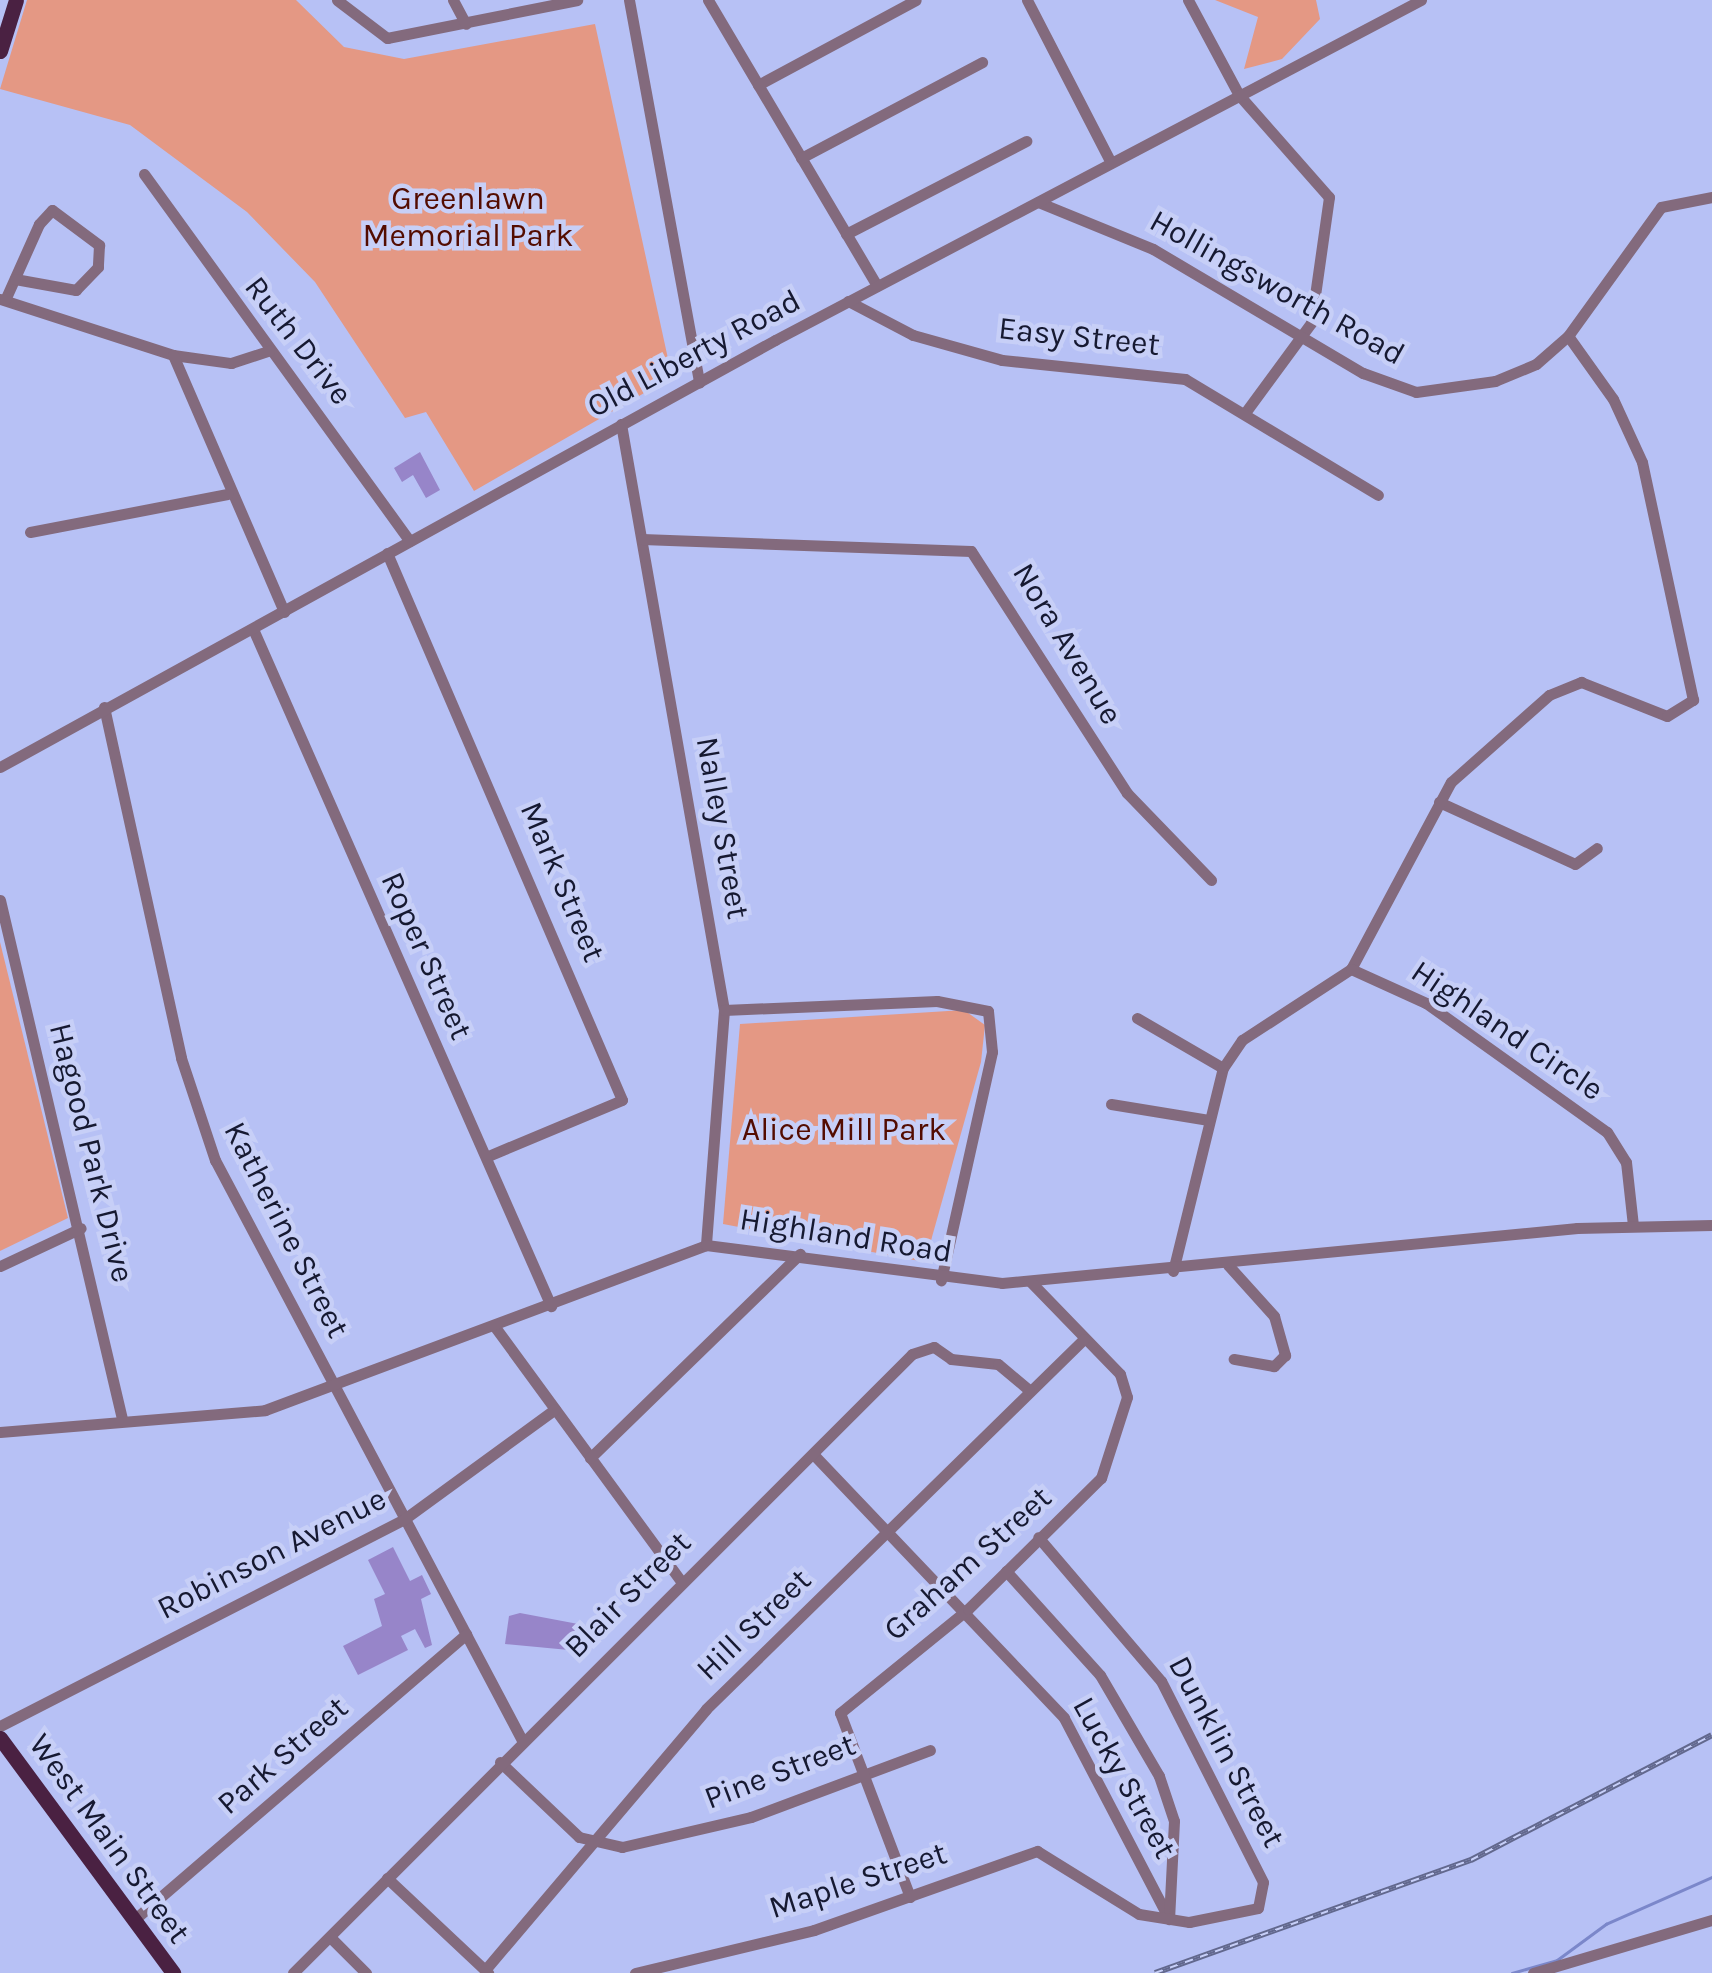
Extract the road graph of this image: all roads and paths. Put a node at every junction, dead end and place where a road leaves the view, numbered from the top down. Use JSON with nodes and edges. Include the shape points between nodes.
{"nodes":[{"id":1,"x":16,"y":0,"type":"edge"},
{"id":2,"x":337,"y":0,"type":"edge"},
{"id":3,"x":453,"y":0,"type":"edge"},
{"id":4,"x":576,"y":0,"type":"edge"},
{"id":5,"x":630,"y":0,"type":"edge"},
{"id":6,"x":916,"y":0,"type":"edge"},
{"id":7,"x":1027,"y":0,"type":"edge"},
{"id":8,"x":1421,"y":0,"type":"edge"},
{"id":9,"x":1189,"y":1,"type":"edge"},
{"id":10,"x":712,"y":2,"type":"edge"},
{"id":11,"x":519,"y":6,"type":"edge"},
{"id":12,"x":466,"y":24,"type":"junction"},
{"id":13,"x":0,"y":51,"type":"edge"},
{"id":14,"x":982,"y":62,"type":"dead end"},
{"id":15,"x":758,"y":85,"type":"junction"},
{"id":16,"x":1239,"y":95,"type":"junction"},
{"id":17,"x":1026,"y":141,"type":"dead end"},
{"id":18,"x":801,"y":158,"type":"junction"},
{"id":19,"x":1112,"y":163,"type":"junction"},
{"id":20,"x":144,"y":174,"type":"dead end"},
{"id":21,"x":1712,"y":197,"type":"edge"},
{"id":22,"x":1038,"y":202,"type":"junction"},
{"id":23,"x":846,"y":234,"type":"junction"},
{"id":24,"x":14,"y":279,"type":"junction"},
{"id":25,"x":877,"y":286,"type":"junction"},
{"id":26,"x":2,"y":300,"type":"edge"},
{"id":27,"x":848,"y":302,"type":"junction"},
{"id":28,"x":1568,"y":336,"type":"junction"},
{"id":29,"x":1304,"y":338,"type":"junction"},
{"id":30,"x":268,"y":351,"type":"junction"},
{"id":31,"x":173,"y":354,"type":"junction"},
{"id":32,"x":699,"y":383,"type":"junction"},
{"id":33,"x":1245,"y":413,"type":"junction"},
{"id":34,"x":621,"y":424,"type":"junction"},
{"id":35,"x":228,"y":494,"type":"junction"},
{"id":36,"x":1378,"y":496,"type":"dead end"},
{"id":37,"x":30,"y":532,"type":"dead end"},
{"id":38,"x":642,"y":539,"type":"junction"},
{"id":39,"x":410,"y":541,"type":"junction"},
{"id":40,"x":387,"y":554,"type":"junction"},
{"id":41,"x":284,"y":612,"type":"junction"},
{"id":42,"x":252,"y":629,"type":"junction"},
{"id":43,"x":104,"y":706,"type":"junction"},
{"id":44,"x":0,"y":767,"type":"edge"},
{"id":45,"x":1439,"y":802,"type":"junction"},
{"id":46,"x":1598,"y":848,"type":"dead end"},
{"id":47,"x":1211,"y":880,"type":"dead end"},
{"id":48,"x":0,"y":900,"type":"edge"},
{"id":49,"x":1351,"y":969,"type":"junction"},
{"id":50,"x":724,"y":1010,"type":"junction"},
{"id":51,"x":1137,"y":1018,"type":"dead end"},
{"id":52,"x":1223,"y":1068,"type":"junction"},
{"id":53,"x":1111,"y":1104,"type":"dead end"},
{"id":54,"x":1209,"y":1120,"type":"junction"},
{"id":55,"x":486,"y":1158,"type":"junction"},
{"id":56,"x":1633,"y":1225,"type":"junction"},
{"id":57,"x":1712,"y":1225,"type":"edge"},
{"id":58,"x":80,"y":1228,"type":"junction"},
{"id":59,"x":706,"y":1245,"type":"junction"},
{"id":60,"x":800,"y":1254,"type":"junction"},
{"id":61,"x":1228,"y":1265,"type":"junction"},
{"id":62,"x":0,"y":1266,"type":"edge"},
{"id":63,"x":1173,"y":1271,"type":"junction"},
{"id":64,"x":941,"y":1280,"type":"junction"},
{"id":65,"x":1031,"y":1282,"type":"junction"},
{"id":66,"x":551,"y":1306,"type":"junction"},
{"id":67,"x":495,"y":1327,"type":"junction"},
{"id":68,"x":1084,"y":1339,"type":"junction"},
{"id":69,"x":1234,"y":1360,"type":"dead end"},
{"id":70,"x":336,"y":1388,"type":"junction"},
{"id":71,"x":1030,"y":1390,"type":"junction"},
{"id":72,"x":555,"y":1409,"type":"junction"},
{"id":73,"x":122,"y":1419,"type":"junction"},
{"id":74,"x":0,"y":1432,"type":"edge"},
{"id":75,"x":813,"y":1454,"type":"junction"},
{"id":76,"x":590,"y":1458,"type":"junction"},
{"id":77,"x":403,"y":1520,"type":"junction"},
{"id":78,"x":890,"y":1530,"type":"junction"},
{"id":79,"x":1038,"y":1537,"type":"junction"},
{"id":80,"x":1006,"y":1572,"type":"junction"},
{"id":81,"x":681,"y":1580,"type":"junction"},
{"id":82,"x":968,"y":1609,"type":"junction"},
{"id":83,"x":466,"y":1634,"type":"junction"},
{"id":84,"x":0,"y":1726,"type":"edge"},
{"id":85,"x":0,"y":1738,"type":"edge"},
{"id":86,"x":522,"y":1740,"type":"junction"},
{"id":87,"x":930,"y":1750,"type":"dead end"},
{"id":88,"x":500,"y":1762,"type":"junction"},
{"id":89,"x":858,"y":1770,"type":"junction"},
{"id":90,"x":596,"y":1842,"type":"junction"},
{"id":91,"x":1038,"y":1851,"type":"joint"},
{"id":92,"x":387,"y":1878,"type":"junction"},
{"id":93,"x":910,"y":1897,"type":"junction"},
{"id":94,"x":135,"y":1919,"type":"junction"},
{"id":95,"x":1169,"y":1920,"type":"junction"},
{"id":96,"x":1712,"y":1920,"type":"edge"},
{"id":97,"x":330,"y":1937,"type":"junction"},
{"id":98,"x":486,"y":1971,"type":"edge"},
{"id":99,"x":173,"y":1973,"type":"edge"},
{"id":100,"x":292,"y":1973,"type":"edge"},
{"id":101,"x":366,"y":1973,"type":"edge"},
{"id":102,"x":636,"y":1973,"type":"edge"},
{"id":103,"x":1533,"y":1973,"type":"edge"}],
"edges":[{"from":1,"to":13,"type":"main road"},
{"from":2,"to":12,"type":"street","via":[[378,38]]},
{"from":3,"to":12,"type":"street"},
{"from":4,"to":11,"type":"street"},
{"from":5,"to":32,"type":"street"},
{"from":6,"to":15,"type":"street"},
{"from":7,"to":19,"type":"street"},
{"from":8,"to":16,"type":"street","name":"Old Liberty Road"},
{"from":9,"to":16,"type":"street"},
{"from":10,"to":15,"type":"street"},
{"from":11,"to":12,"type":"street"},
{"from":14,"to":18,"type":"street"},
{"from":15,"to":18,"type":"street"},
{"from":16,"to":19,"type":"street","name":"Old Liberty Road"},
{"from":16,"to":29,"type":"street","via":[[1330,197]]},
{"from":17,"to":23,"type":"street"},
{"from":18,"to":23,"type":"street"},
{"from":19,"to":22,"type":"street","name":"Old Liberty Road"},
{"from":20,"to":30,"type":"street","name":"Ruth Drive"},
{"from":21,"to":28,"type":"street","name":"Hollingsworth Road","via":[[1661,206]]},
{"from":22,"to":25,"type":"street","name":"Old Liberty Road"},
{"from":22,"to":29,"type":"street","name":"Hollingsworth Road","via":[[1154,249]]},
{"from":23,"to":25,"type":"street"},
{"from":24,"to":24,"type":"street","via":[[76,290],[98,267],[99,245],[52,210]]},
{"from":24,"to":26,"type":"street"},
{"from":25,"to":27,"type":"street","name":"Old Liberty Road"},
{"from":26,"to":31,"type":"street"},
{"from":27,"to":32,"type":"street","name":"Old Liberty Road"},
{"from":27,"to":33,"type":"street","name":"Easy Street","via":[[912,335],[1002,360],[1162,371]]},
{"from":28,"to":29,"type":"street","name":"Hollingsworth Road","via":[[1495,381],[1416,392]]},
{"from":28,"to":45,"type":"street","via":[[1613,399],[1642,462],[1693,700],[1679,713],[1656,715],[1568,683],[1492,742]]},
{"from":29,"to":33,"type":"street"},
{"from":30,"to":31,"type":"street","via":[[231,363]]},
{"from":30,"to":39,"type":"street","name":"Ruth Drive"},
{"from":31,"to":35,"type":"street"},
{"from":32,"to":34,"type":"street","name":"Old Liberty Road"},
{"from":33,"to":36,"type":"street","name":"Easy Street"},
{"from":34,"to":38,"type":"street","name":"Nalley Street"},
{"from":34,"to":39,"type":"street","name":"Old Liberty Road"},
{"from":35,"to":37,"type":"street"},
{"from":35,"to":41,"type":"street"},
{"from":38,"to":47,"type":"street","name":"Nora Avenue","via":[[971,551],[985,560],[1127,793]]},
{"from":38,"to":50,"type":"street","name":"Nalley Street"},
{"from":39,"to":40,"type":"street","name":"Old Liberty Road"},
{"from":40,"to":41,"type":"street","name":"Old Liberty Road"},
{"from":40,"to":55,"type":"street","name":"Mark Street","via":[[622,1100]]},
{"from":41,"to":42,"type":"street","name":"Old Liberty Road"},
{"from":42,"to":43,"type":"street","name":"Old Liberty Road"},
{"from":42,"to":55,"type":"street","name":"Roper Street"},
{"from":43,"to":44,"type":"street","name":"Old Liberty Road"},
{"from":43,"to":70,"type":"street","name":"Katherine Street","via":[[191,1098]]},
{"from":45,"to":46,"type":"street","via":[[1565,861],[1584,864]]},
{"from":45,"to":49,"type":"street"},
{"from":48,"to":58,"type":"street","name":"Hagood Park Drive"},
{"from":49,"to":52,"type":"street","via":[[1242,1040]]},
{"from":49,"to":56,"type":"street","name":"Highland Circle","via":[[1426,1003],[1607,1132],[1626,1162]]},
{"from":50,"to":59,"type":"street","name":"Nalley Street"},
{"from":50,"to":64,"type":"street","via":[[937,1001],[988,1011],[992,1052]]},
{"from":51,"to":52,"type":"street"},
{"from":52,"to":54,"type":"street"},
{"from":53,"to":54,"type":"street"},
{"from":54,"to":63,"type":"street"},
{"from":55,"to":66,"type":"street","name":"Roper Street"},
{"from":56,"to":57,"type":"street","name":"Highland Road"},
{"from":56,"to":61,"type":"street","name":"Highland Road"},
{"from":58,"to":62,"type":"street"},
{"from":58,"to":73,"type":"street","name":"Hagood Park Drive"},
{"from":59,"to":60,"type":"street","name":"Highland Road"},
{"from":59,"to":66,"type":"street","name":"Highland Road"},
{"from":60,"to":64,"type":"street","name":"Highland Road"},
{"from":60,"to":76,"type":"street"},
{"from":61,"to":63,"type":"street","name":"Highland Road"},
{"from":61,"to":69,"type":"street","via":[[1274,1316],[1285,1355],[1274,1366]]},
{"from":63,"to":65,"type":"street","name":"Highland Road"},
{"from":64,"to":65,"type":"street","name":"Highland Road"},
{"from":65,"to":68,"type":"street","name":"Graham Street"},
{"from":66,"to":67,"type":"street","name":"Highland Road"},
{"from":67,"to":70,"type":"street","name":"Highland Road"},
{"from":67,"to":72,"type":"street"},
{"from":68,"to":71,"type":"street","name":"Hill Street"},
{"from":68,"to":79,"type":"street","name":"Graham Street","via":[[1120,1374],[1127,1398],[1101,1478]]},
{"from":70,"to":73,"type":"street","name":"Highland Road","via":[[229,1417]]},
{"from":70,"to":77,"type":"street","name":"Katherine Street"},
{"from":71,"to":75,"type":"street","name":"Blair Street","via":[[998,1364],[925,1348]]},
{"from":71,"to":78,"type":"street","name":"Hill Street"},
{"from":72,"to":76,"type":"street"},
{"from":72,"to":77,"type":"street","name":"Robinson Avenue"},
{"from":73,"to":74,"type":"street","name":"Highland Road"},
{"from":75,"to":78,"type":"street","name":"Lucky Street"},
{"from":75,"to":81,"type":"street","name":"Blair Street"},
{"from":76,"to":81,"type":"street"},
{"from":77,"to":83,"type":"street","name":"Katherine Street"},
{"from":77,"to":84,"type":"street","name":"Robinson Avenue"},
{"from":78,"to":82,"type":"street","name":"Lucky Street"},
{"from":78,"to":90,"type":"street","name":"Hill Street","via":[[706,1709]]},
{"from":79,"to":80,"type":"street","name":"Graham Street"},
{"from":79,"to":95,"type":"street","name":"Dunklin Street","via":[[1161,1681],[1263,1882],[1266,1897],[1247,1912]]},
{"from":80,"to":82,"type":"street","name":"Graham Street"},
{"from":80,"to":95,"type":"street","via":[[1100,1675],[1159,1776],[1174,1821]]},
{"from":81,"to":86,"type":"street","name":"Blair Street"},
{"from":82,"to":89,"type":"street","name":"Graham Street","via":[[840,1713]]},
{"from":82,"to":95,"type":"street","name":"Lucky Street","via":[[1064,1718]]},
{"from":83,"to":86,"type":"street","name":"Katherine Street"},
{"from":83,"to":94,"type":"street","name":"Park Street"},
{"from":85,"to":94,"type":"main road","name":"West Main Street"},
{"from":86,"to":88,"type":"street","name":"Blair Street"},
{"from":87,"to":89,"type":"street","name":"Pine Street"},
{"from":88,"to":90,"type":"street"},
{"from":88,"to":92,"type":"street","name":"Blair Street"},
{"from":89,"to":90,"type":"street","name":"Pine Street","via":[[700,1832],[622,1847]]},
{"from":89,"to":93,"type":"street","name":"Graham Street"},
{"from":90,"to":98,"type":"street","name":"Hill Street"},
{"from":91,"to":93,"type":"street","name":"Maple Street"},
{"from":91,"to":95,"type":"street","name":"Dunklin Street","via":[[1128,1911]]},
{"from":92,"to":97,"type":"street","name":"Blair Street"},
{"from":92,"to":98,"type":"street"},
{"from":93,"to":102,"type":"street","name":"Maple Street"},
{"from":94,"to":99,"type":"main road","name":"West Main Street"},
{"from":96,"to":103,"type":"street"},
{"from":97,"to":100,"type":"street","name":"Blair Street"},
{"from":97,"to":101,"type":"street"}]}
